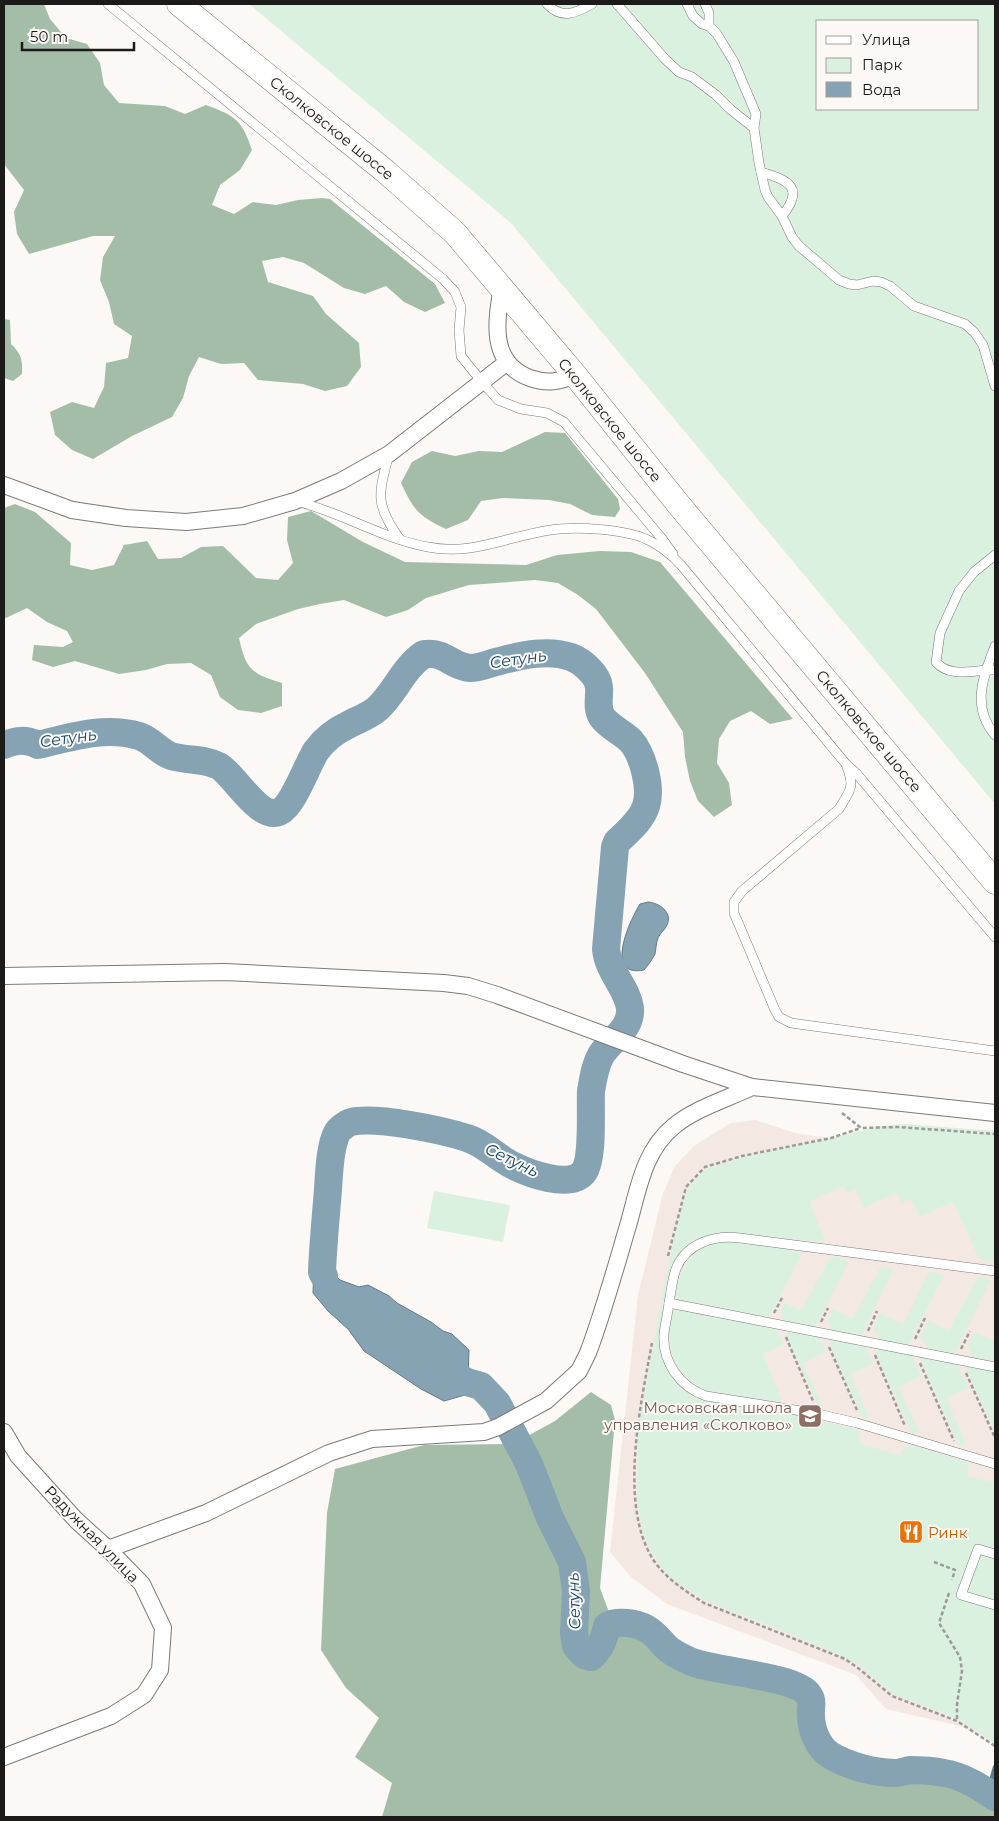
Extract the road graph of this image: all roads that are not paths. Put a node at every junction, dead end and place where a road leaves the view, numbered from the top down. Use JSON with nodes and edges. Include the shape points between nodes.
{"nodes":[{"id":1,"x":108,"y":4,"type":"edge"},
{"id":2,"x":179,"y":4,"type":"edge"},
{"id":3,"x":547,"y":4,"type":"edge"},
{"id":4,"x":592,"y":4,"type":"edge"},
{"id":5,"x":617,"y":4,"type":"edge"},
{"id":6,"x":687,"y":4,"type":"edge"},
{"id":7,"x":705,"y":4,"type":"edge"},
{"id":8,"x":709,"y":26,"type":"junction"},
{"id":9,"x":754,"y":128,"type":"junction"},
{"id":10,"x":761,"y":172,"type":"junction"},
{"id":11,"x":782,"y":216,"type":"junction"},
{"id":12,"x":502,"y":287,"type":"junction"},
{"id":13,"x":506,"y":363,"type":"junction"},
{"id":14,"x":575,"y":375,"type":"junction"},
{"id":15,"x":482,"y":382,"type":"junction"},
{"id":16,"x":995,"y":386,"type":"edge"},
{"id":17,"x":390,"y":454,"type":"junction"},
{"id":18,"x":4,"y":484,"type":"edge"},
{"id":19,"x":295,"y":501,"type":"junction"},
{"id":20,"x":400,"y":539,"type":"junction"},
{"id":21,"x":995,"y":555,"type":"edge"},
{"id":22,"x":676,"y":559,"type":"junction"},
{"id":23,"x":995,"y":646,"type":"edge"},
{"id":24,"x":991,"y":670,"type":"edge"},
{"id":25,"x":995,"y":735,"type":"edge"},
{"id":26,"x":846,"y":764,"type":"junction"},
{"id":27,"x":995,"y":882,"type":"edge"},
{"id":28,"x":995,"y":937,"type":"edge"},
{"id":29,"x":4,"y":976,"type":"edge"},
{"id":30,"x":995,"y":1051,"type":"edge"},
{"id":31,"x":752,"y":1087,"type":"junction"},
{"id":32,"x":995,"y":1113,"type":"edge"},
{"id":33,"x":995,"y":1271,"type":"edge"},
{"id":34,"x":669,"y":1303,"type":"junction"},
{"id":35,"x":995,"y":1366,"type":"edge"},
{"id":36,"x":4,"y":1432,"type":"edge"},
{"id":37,"x":995,"y":1464,"type":"edge"},
{"id":38,"x":108,"y":1549,"type":"junction"},
{"id":39,"x":995,"y":1554,"type":"edge"},
{"id":40,"x":995,"y":1606,"type":"edge"},
{"id":41,"x":4,"y":1757,"type":"edge"}],
"edges":[{"from":1,"to":15,"type":"lane","via":[[443,279],[455,292],[461,307],[461,356]]},
{"from":2,"to":12,"type":"street","name":"Сколковское шоссе","via":[[385,171],[455,233]]},
{"from":3,"to":4,"type":"lane","via":[[560,12],[572,14]]},
{"from":5,"to":9,"type":"lane","via":[[679,72],[692,77]]},
{"from":6,"to":8,"type":"lane","via":[[693,16]]},
{"from":7,"to":8,"type":"lane"},
{"from":8,"to":9,"type":"lane","via":[[723,41],[748,92],[756,114]]},
{"from":9,"to":10,"type":"lane"},
{"from":10,"to":11,"type":"lane","via":[[768,197]]},
{"from":10,"to":11,"type":"lane","via":[[783,180],[793,190],[790,206]]},
{"from":11,"to":16,"type":"lane","via":[[799,246],[839,280],[857,285],[881,282],[914,306],[964,324],[983,345]]},
{"from":12,"to":13,"type":"street","via":[[496,319]]},
{"from":12,"to":14,"type":"street","name":"Сколковское шоссе"},
{"from":13,"to":14,"type":"street","via":[[520,374],[543,383],[562,381]]},
{"from":13,"to":15,"type":"street"},
{"from":14,"to":27,"type":"street","name":"Сколковское шоссе"},
{"from":15,"to":17,"type":"street"},
{"from":15,"to":22,"type":"lane","via":[[498,400],[564,422]]},
{"from":17,"to":19,"type":"street"},
{"from":17,"to":20,"type":"lane","via":[[380,488],[381,504],[386,520]]},
{"from":18,"to":19,"type":"street","via":[[72,510],[186,522],[243,516]]},
{"from":19,"to":20,"type":"lane"},
{"from":20,"to":22,"type":"lane","via":[[455,550],[478,548],[550,530],[578,528],[621,532],[648,539]]},
{"from":21,"to":24,"type":"lane","via":[[974,572],[959,591],[940,633],[936,662],[949,670]]},
{"from":22,"to":26,"type":"lane"},
{"from":23,"to":24,"type":"lane"},
{"from":24,"to":25,"type":"lane","via":[[980,692],[982,708]]},
{"from":26,"to":28,"type":"lane"},
{"from":26,"to":30,"type":"lane","via":[[853,781],[839,809],[742,891],[734,902],[734,913],[778,1017],[791,1023]]},
{"from":29,"to":31,"type":"street","via":[[225,972],[468,986]]},
{"from":31,"to":32,"type":"street"},
{"from":31,"to":38,"type":"street","via":[[691,1115],[673,1127],[652,1154],[640,1181],[588,1353],[579,1371],[546,1400],[484,1432],[372,1439],[328,1453],[206,1513]]},
{"from":33,"to":34,"type":"lane","via":[[722,1237],[700,1243],[681,1260]]},
{"from":34,"to":35,"type":"lane"},
{"from":34,"to":37,"type":"lane","via":[[664,1334],[666,1356],[683,1382],[698,1393],[857,1423]]},
{"from":36,"to":38,"type":"street","name":"Радужная улица","via":[[18,1456],[76,1520]]},
{"from":38,"to":41,"type":"street","name":"Радужная улица","via":[[142,1584],[163,1628],[160,1670],[144,1695],[112,1716]]},
{"from":39,"to":40,"type":"lane","via":[[978,1549],[961,1595]]}]}
